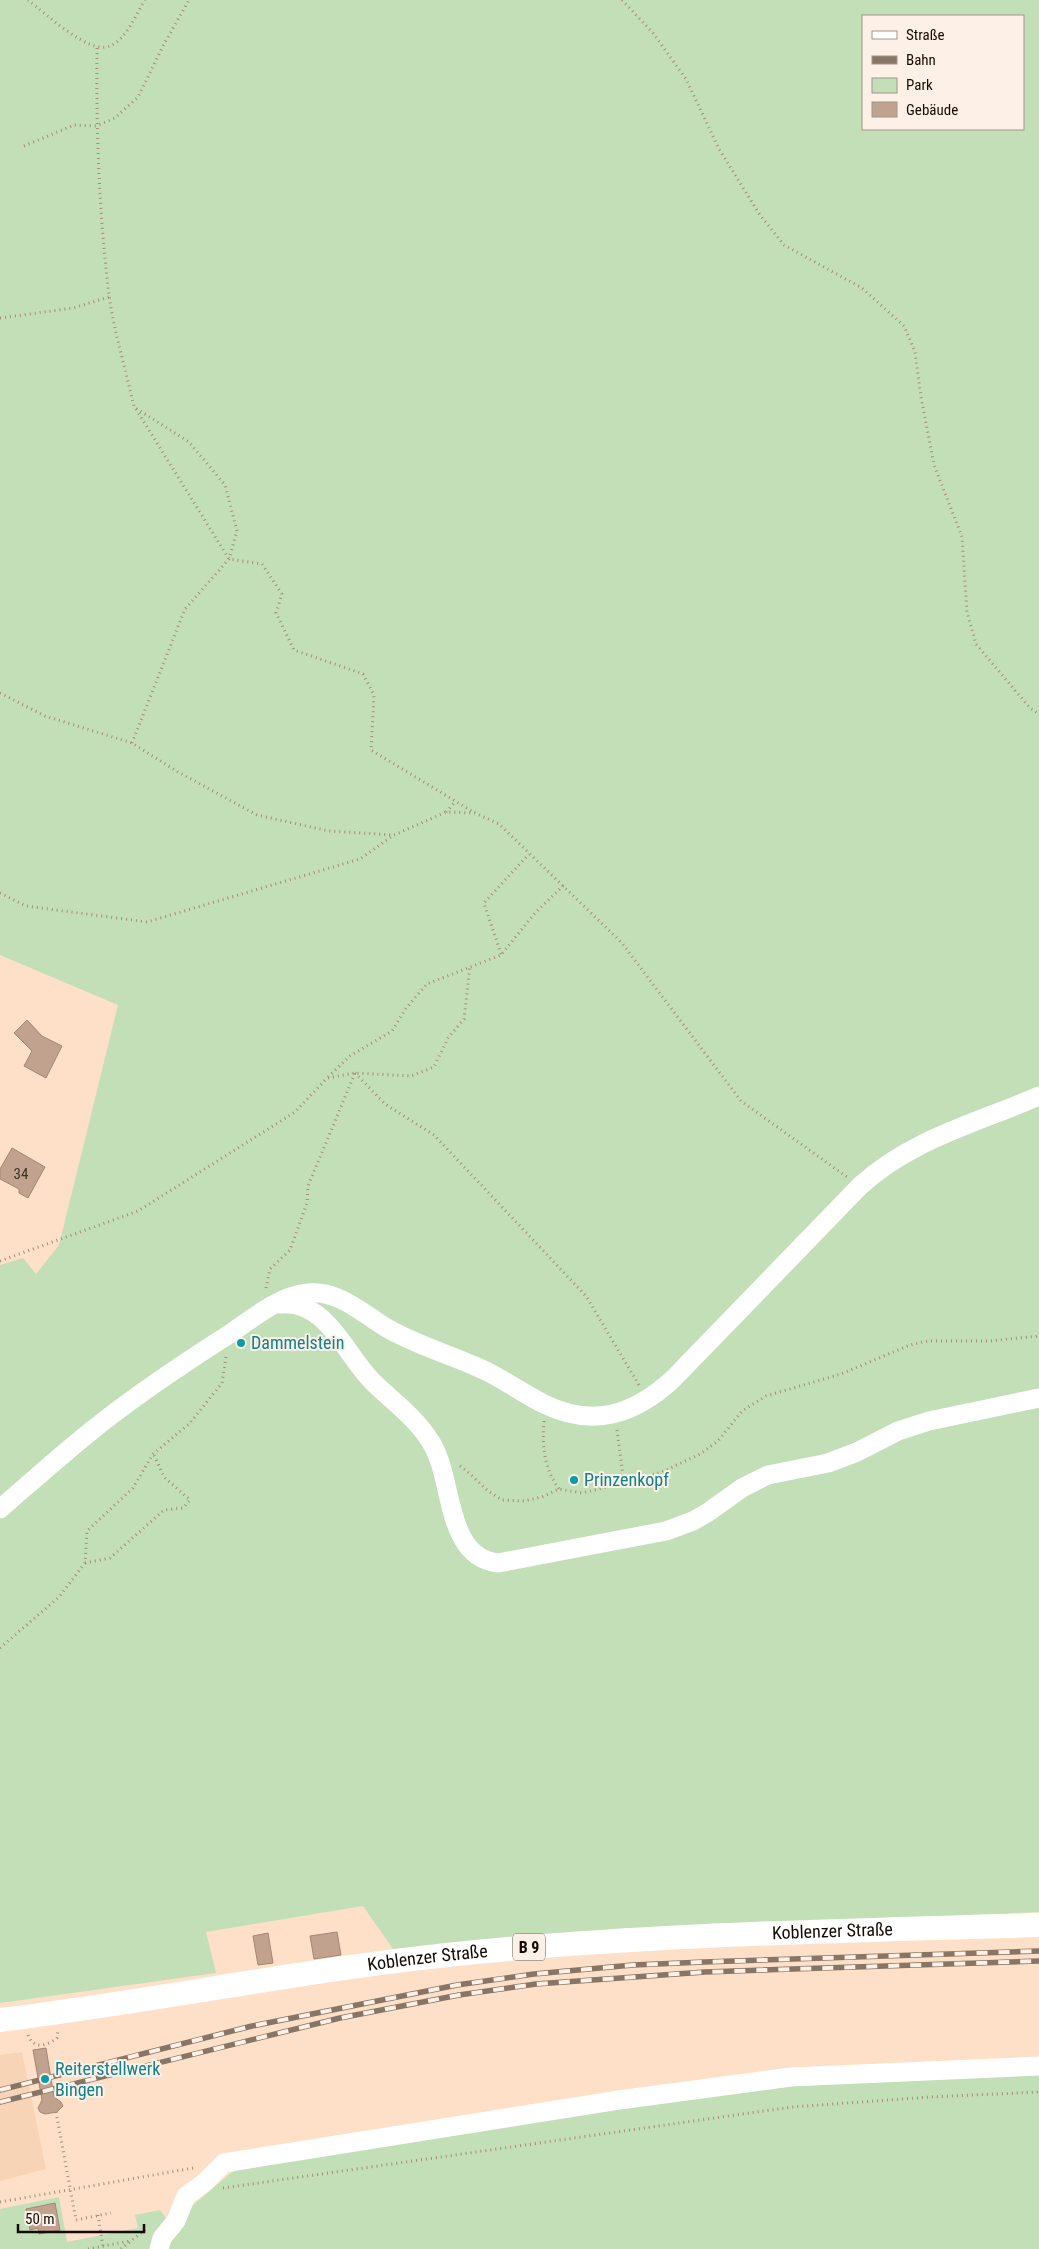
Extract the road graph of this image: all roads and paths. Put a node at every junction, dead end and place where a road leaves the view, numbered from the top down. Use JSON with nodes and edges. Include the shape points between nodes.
{"nodes":[{"id":1,"x":28,"y":0,"type":"edge"},
{"id":2,"x":145,"y":0,"type":"edge"},
{"id":3,"x":189,"y":0,"type":"edge"},
{"id":4,"x":622,"y":0,"type":"edge"},
{"id":5,"x":97,"y":48,"type":"junction"},
{"id":6,"x":96,"y":126,"type":"junction"},
{"id":7,"x":24,"y":146,"type":"dead end"},
{"id":8,"x":110,"y":297,"type":"junction"},
{"id":9,"x":0,"y":318,"type":"edge"},
{"id":10,"x":134,"y":407,"type":"junction"},
{"id":11,"x":229,"y":559,"type":"junction"},
{"id":12,"x":0,"y":693,"type":"edge"},
{"id":13,"x":1039,"y":714,"type":"edge"},
{"id":14,"x":132,"y":743,"type":"junction"},
{"id":15,"x":456,"y":801,"type":"junction"},
{"id":16,"x":446,"y":812,"type":"junction"},
{"id":17,"x":475,"y":813,"type":"junction"},
{"id":18,"x":394,"y":835,"type":"junction"},
{"id":19,"x":529,"y":854,"type":"junction"},
{"id":20,"x":564,"y":885,"type":"junction"},
{"id":21,"x":0,"y":893,"type":"edge"},
{"id":22,"x":501,"y":955,"type":"junction"},
{"id":23,"x":470,"y":966,"type":"junction"},
{"id":24,"x":355,"y":1073,"type":"junction"},
{"id":25,"x":327,"y":1078,"type":"junction"},
{"id":26,"x":1039,"y":1096,"type":"edge"},
{"id":27,"x":860,"y":1186,"type":"junction"},
{"id":28,"x":0,"y":1261,"type":"edge"},
{"id":29,"x":267,"y":1309,"type":"junction"},
{"id":30,"x":1039,"y":1336,"type":"edge"},
{"id":31,"x":226,"y":1357,"type":"dead end"},
{"id":32,"x":1039,"y":1398,"type":"edge"},
{"id":33,"x":648,"y":1399,"type":"junction"},
{"id":34,"x":544,"y":1404,"type":"junction"},
{"id":35,"x":614,"y":1414,"type":"junction"},
{"id":36,"x":153,"y":1454,"type":"junction"},
{"id":37,"x":440,"y":1460,"type":"junction"},
{"id":38,"x":624,"y":1484,"type":"junction"},
{"id":39,"x":559,"y":1489,"type":"junction"},
{"id":40,"x":0,"y":1509,"type":"edge"},
{"id":41,"x":85,"y":1563,"type":"junction"},
{"id":42,"x":0,"y":1648,"type":"edge"},
{"id":43,"x":1039,"y":1925,"type":"edge"},
{"id":44,"x":0,"y":2020,"type":"edge"},
{"id":45,"x":58,"y":2031,"type":"dead end"},
{"id":46,"x":28,"y":2035,"type":"dead end"},
{"id":47,"x":1039,"y":2066,"type":"edge"},
{"id":48,"x":1039,"y":2092,"type":"edge"},
{"id":49,"x":56,"y":2112,"type":"dead end"},
{"id":50,"x":199,"y":2175,"type":"junction"},
{"id":51,"x":0,"y":2202,"type":"edge"},
{"id":52,"x":112,"y":2212,"type":"dead end"},
{"id":53,"x":98,"y":2216,"type":"junction"},
{"id":54,"x":103,"y":2246,"type":"junction"},
{"id":55,"x":88,"y":2249,"type":"edge"},
{"id":56,"x":121,"y":2249,"type":"edge"},
{"id":57,"x":159,"y":2249,"type":"edge"}],
"edges":[{"from":1,"to":5,"type":"path","via":[[64,29]]},
{"from":2,"to":5,"type":"path","via":[[122,37],[110,46]]},
{"from":3,"to":6,"type":"path","via":[[138,97],[115,118]]},
{"from":4,"to":13,"type":"path","via":[[653,33],[686,79],[719,149],[760,215],[784,245],[862,288],[904,326],[914,352],[934,465],[962,537],[967,612],[976,644],[1030,708]]},
{"from":5,"to":6,"type":"path"},
{"from":6,"to":7,"type":"path","via":[[74,124]]},
{"from":6,"to":8,"type":"path"},
{"from":8,"to":9,"type":"path","via":[[73,308]]},
{"from":8,"to":10,"type":"path"},
{"from":10,"to":11,"type":"path"},
{"from":10,"to":11,"type":"path","via":[[189,442],[225,485],[237,531]]},
{"from":11,"to":14,"type":"path","via":[[184,609]]},
{"from":11,"to":15,"type":"path","via":[[262,564],[282,594],[276,613],[294,650],[363,674],[374,695],[371,750]]},
{"from":12,"to":14,"type":"path","via":[[45,716]]},
{"from":14,"to":18,"type":"path","via":[[257,815],[329,832]]},
{"from":15,"to":16,"type":"path"},
{"from":15,"to":17,"type":"path"},
{"from":16,"to":17,"type":"path"},
{"from":16,"to":18,"type":"path"},
{"from":17,"to":19,"type":"path","via":[[499,824]]},
{"from":18,"to":21,"type":"path","via":[[360,860],[147,922],[26,906]]},
{"from":19,"to":20,"type":"path"},
{"from":19,"to":22,"type":"path","via":[[484,903]]},
{"from":20,"to":22,"type":"path","via":[[534,913]]},
{"from":20,"to":27,"type":"path","via":[[622,943],[741,1100]]},
{"from":22,"to":23,"type":"path"},
{"from":23,"to":24,"type":"path","via":[[464,1019],[448,1038],[434,1067],[411,1076]]},
{"from":23,"to":25,"type":"path","via":[[427,984],[406,1008],[392,1031],[350,1056]]},
{"from":24,"to":25,"type":"path"},
{"from":24,"to":29,"type":"path","via":[[308,1186],[307,1203],[290,1250],[270,1269]]},
{"from":24,"to":33,"type":"path","via":[[384,1104],[434,1135],[586,1296]]},
{"from":25,"to":28,"type":"path","via":[[295,1112],[138,1211]]},
{"from":26,"to":27,"type":"street","via":[[946,1132],[908,1151]]},
{"from":27,"to":33,"type":"street","via":[[686,1366]]},
{"from":29,"to":34,"type":"street","via":[[307,1294],[332,1296],[346,1301],[402,1336],[485,1371]]},
{"from":29,"to":37,"type":"street","via":[[289,1303],[304,1308],[330,1327],[371,1380],[420,1427]]},
{"from":29,"to":40,"type":"street","via":[[132,1400]]},
{"from":30,"to":38,"type":"path","via":[[990,1341],[928,1341],[841,1374],[766,1396],[742,1411],[718,1441],[700,1454],[662,1472]]},
{"from":31,"to":36,"type":"path","via":[[222,1383],[190,1423]]},
{"from":32,"to":37,"type":"street","via":[[929,1421],[898,1431],[828,1463],[768,1474],[707,1513],[666,1531],[498,1563],[479,1558],[459,1534]]},
{"from":33,"to":35,"type":"street"},
{"from":34,"to":35,"type":"street","via":[[570,1415],[601,1417]]},
{"from":34,"to":39,"type":"path","via":[[542,1441],[549,1476]]},
{"from":35,"to":38,"type":"path"},
{"from":36,"to":41,"type":"path","via":[[132,1488],[87,1531]]},
{"from":36,"to":41,"type":"path","via":[[164,1476],[190,1500],[183,1508],[164,1510],[110,1558]]},
{"from":37,"to":39,"type":"path","via":[[452,1462],[467,1471],[502,1500],[524,1501]]},
{"from":38,"to":39,"type":"path","via":[[582,1493]]},
{"from":41,"to":42,"type":"path","via":[[58,1597]]},
{"from":43,"to":44,"type":"main road","name":"Koblenzer Straße","number":"B 9","via":[[716,1935],[518,1948],[338,1969]]},
{"from":45,"to":46,"type":"path","via":[[57,2038],[44,2047],[35,2045]]},
{"from":47,"to":50,"type":"street","via":[[791,2077],[618,2100],[224,2163]]},
{"from":48,"to":50,"type":"path","via":[[792,2107],[236,2188],[217,2188]]},
{"from":49,"to":53,"type":"path","via":[[76,2220]]},
{"from":50,"to":51,"type":"path"},
{"from":50,"to":57,"type":"street","via":[[176,2220],[162,2238]]},
{"from":52,"to":53,"type":"path"},
{"from":53,"to":54,"type":"path"},
{"from":54,"to":55,"type":"path"},
{"from":54,"to":56,"type":"path","via":[[130,2241]]}]}
